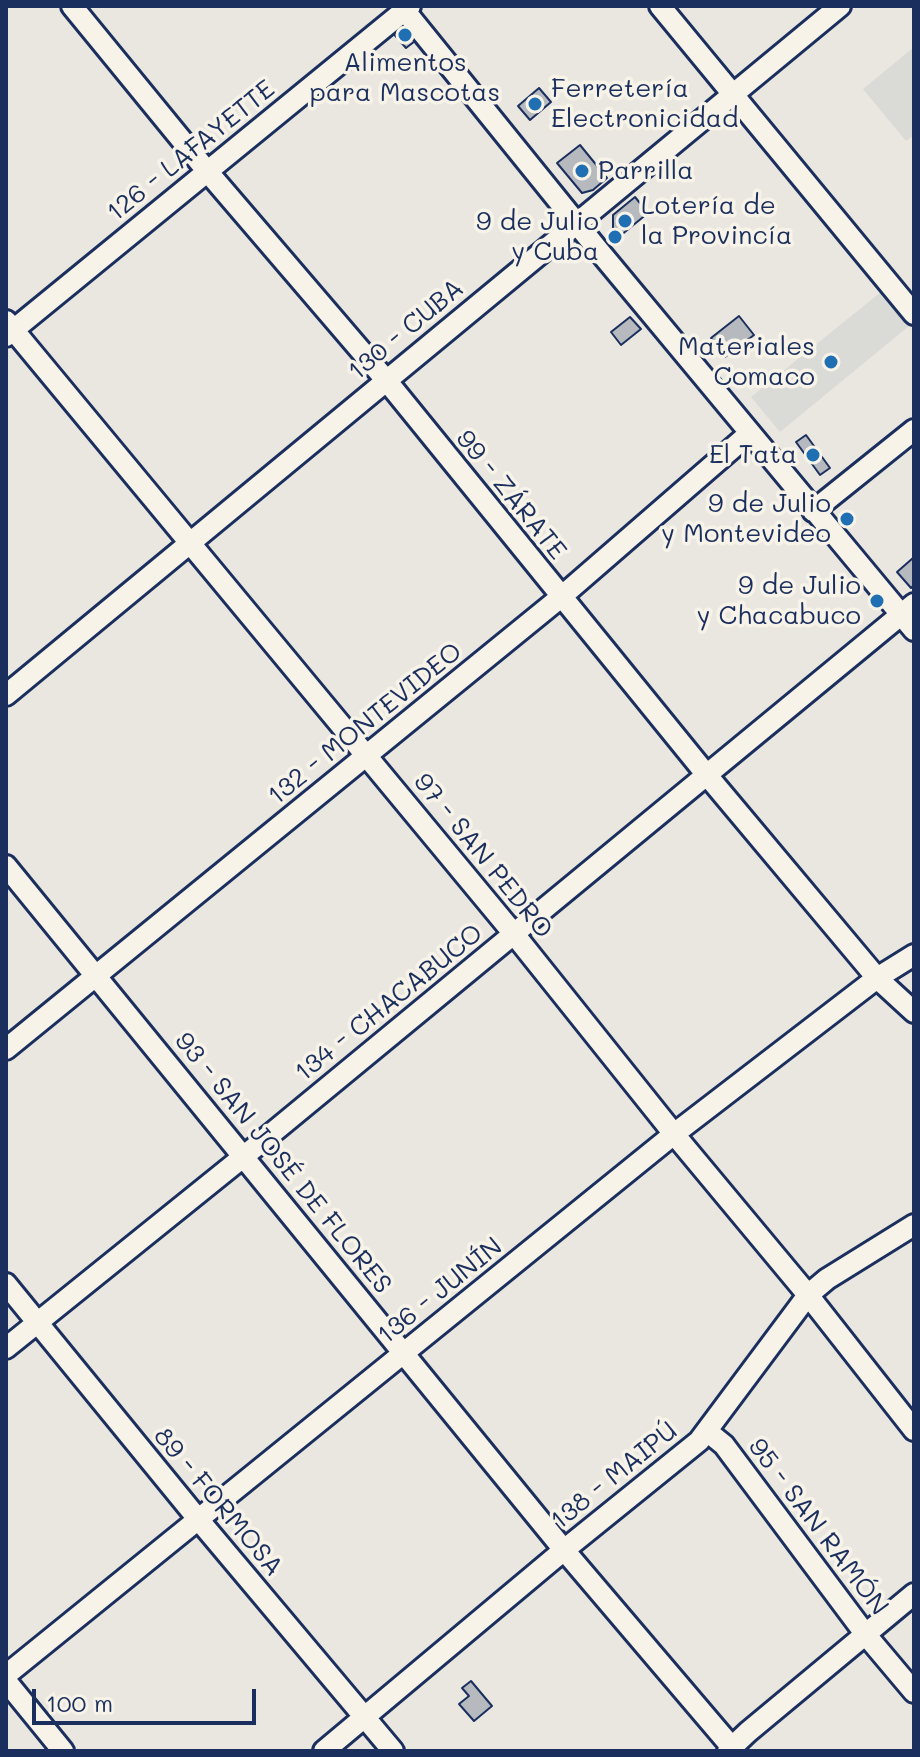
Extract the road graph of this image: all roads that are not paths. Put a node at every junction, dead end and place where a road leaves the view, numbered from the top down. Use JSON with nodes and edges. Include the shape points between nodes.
{"nodes":[{"id":1,"x":72,"y":6,"type":"edge"},
{"id":2,"x":660,"y":6,"type":"edge"},
{"id":3,"x":840,"y":6,"type":"edge"},
{"id":4,"x":405,"y":7,"type":"edge"},
{"id":5,"x":733,"y":95,"type":"junction"},
{"id":6,"x":207,"y":171,"type":"junction"},
{"id":7,"x":577,"y":222,"type":"junction"},
{"id":8,"x":914,"y":314,"type":"edge"},
{"id":9,"x":9,"y":329,"type":"edge"},
{"id":10,"x":386,"y":380,"type":"junction"},
{"id":11,"x":914,"y":430,"type":"edge"},
{"id":12,"x":750,"y":433,"type":"junction"},
{"id":13,"x":813,"y":511,"type":"junction"},
{"id":14,"x":191,"y":542,"type":"junction"},
{"id":15,"x":561,"y":597,"type":"junction"},
{"id":16,"x":910,"y":616,"type":"edge"},
{"id":17,"x":6,"y":695,"type":"edge"},
{"id":18,"x":367,"y":756,"type":"junction"},
{"id":19,"x":706,"y":774,"type":"junction"},
{"id":20,"x":6,"y":866,"type":"edge"},
{"id":21,"x":514,"y":934,"type":"junction"},
{"id":22,"x":914,"y":955,"type":"edge"},
{"id":23,"x":97,"y":977,"type":"junction"},
{"id":24,"x":877,"y":978,"type":"junction"},
{"id":25,"x":914,"y":1012,"type":"edge"},
{"id":26,"x":6,"y":1049,"type":"edge"},
{"id":27,"x":674,"y":1134,"type":"junction"},
{"id":28,"x":243,"y":1157,"type":"junction"},
{"id":29,"x":914,"y":1225,"type":"edge"},
{"id":30,"x":6,"y":1284,"type":"edge"},
{"id":31,"x":808,"y":1295,"type":"junction"},
{"id":32,"x":37,"y":1322,"type":"junction"},
{"id":33,"x":6,"y":1348,"type":"edge"},
{"id":34,"x":405,"y":1353,"type":"junction"},
{"id":35,"x":914,"y":1430,"type":"edge"},
{"id":36,"x":708,"y":1432,"type":"junction"},
{"id":37,"x":198,"y":1519,"type":"junction"},
{"id":38,"x":564,"y":1550,"type":"junction"},
{"id":39,"x":914,"y":1594,"type":"edge"},
{"id":40,"x":866,"y":1635,"type":"junction"},
{"id":41,"x":6,"y":1675,"type":"edge"},
{"id":42,"x":6,"y":1681,"type":"edge"},
{"id":43,"x":914,"y":1692,"type":"edge"},
{"id":44,"x":365,"y":1718,"type":"junction"},
{"id":45,"x":732,"y":1750,"type":"edge"},
{"id":46,"x":63,"y":1751,"type":"edge"},
{"id":47,"x":324,"y":1751,"type":"edge"},
{"id":48,"x":393,"y":1751,"type":"edge"}],
"edges":[{"from":1,"to":6,"type":"street","name":"99 - ZÁRATE"},
{"from":2,"to":5,"type":"street"},
{"from":3,"to":5,"type":"street","name":"130 - CUBA"},
{"from":4,"to":6,"type":"street","name":"126 - LAFAYETTE"},
{"from":4,"to":7,"type":"street"},
{"from":5,"to":7,"type":"street","name":"130 - CUBA"},
{"from":5,"to":8,"type":"street"},
{"from":6,"to":9,"type":"street","name":"126 - LAFAYETTE"},
{"from":6,"to":10,"type":"street","name":"99 - ZÁRATE"},
{"from":7,"to":10,"type":"street","name":"130 - CUBA"},
{"from":7,"to":12,"type":"street"},
{"from":9,"to":14,"type":"street","name":"97 - SAN PEDRO"},
{"from":10,"to":14,"type":"street","name":"130 - CUBA"},
{"from":10,"to":15,"type":"street","name":"99 - ZÁRATE"},
{"from":11,"to":13,"type":"street"},
{"from":12,"to":13,"type":"street"},
{"from":12,"to":15,"type":"street","name":"132 - MONTEVIDEO"},
{"from":13,"to":16,"type":"street"},
{"from":14,"to":17,"type":"street","name":"130 - CUBA"},
{"from":14,"to":18,"type":"street","name":"97 - SAN PEDRO"},
{"from":15,"to":18,"type":"street","name":"132 - MONTEVIDEO"},
{"from":15,"to":19,"type":"street","name":"99 - ZÁRATE"},
{"from":16,"to":19,"type":"street","name":"134 - CHACABUCO"},
{"from":18,"to":21,"type":"street","name":"97 - SAN PEDRO"},
{"from":18,"to":23,"type":"street","name":"132 - MONTEVIDEO"},
{"from":19,"to":21,"type":"street","name":"134 - CHACABUCO"},
{"from":19,"to":24,"type":"street","name":"99 - ZÁRATE"},
{"from":20,"to":23,"type":"street","name":"93 - SAN JOSÉ DE FLORES"},
{"from":21,"to":27,"type":"street","name":"97 - SAN PEDRO"},
{"from":21,"to":28,"type":"street","name":"134 - CHACABUCO"},
{"from":22,"to":24,"type":"street","name":"136 - JUNÍN"},
{"from":23,"to":26,"type":"street","name":"132 - MONTEVIDEO"},
{"from":23,"to":28,"type":"street","name":"93 - SAN JOSÉ DE FLORES"},
{"from":24,"to":25,"type":"street","name":"99 - ZÁRATE"},
{"from":24,"to":27,"type":"street","name":"136 - JUNÍN"},
{"from":27,"to":31,"type":"street","name":"97 - SAN PEDRO"},
{"from":27,"to":34,"type":"street","name":"136 - JUNÍN"},
{"from":28,"to":32,"type":"street","name":"134 - CHACABUCO"},
{"from":28,"to":34,"type":"street","name":"93 - SAN JOSÉ DE FLORES"},
{"from":29,"to":31,"type":"street","name":"138 - MAIPÚ"},
{"from":30,"to":32,"type":"street","name":"89 - FORMOSA"},
{"from":31,"to":35,"type":"street","name":"97 - SAN PEDRO"},
{"from":31,"to":36,"type":"street","name":"138 - MAIPÚ"},
{"from":32,"to":33,"type":"street","name":"134 - CHACABUCO"},
{"from":32,"to":37,"type":"street","name":"89 - FORMOSA"},
{"from":34,"to":37,"type":"street","name":"136 - JUNÍN"},
{"from":34,"to":38,"type":"street","name":"93 - SAN JOSÉ DE FLORES"},
{"from":36,"to":38,"type":"street","name":"138 - MAIPÚ"},
{"from":36,"to":40,"type":"street","name":"95 - SAN RAMÓN","via":[[724,1445]]},
{"from":37,"to":41,"type":"street","name":"136 - JUNÍN"},
{"from":37,"to":44,"type":"street","name":"89 - FORMOSA"},
{"from":38,"to":44,"type":"street","name":"138 - MAIPÚ"},
{"from":38,"to":45,"type":"street","name":"93 - SAN JOSÉ DE FLORES"},
{"from":39,"to":40,"type":"street"},
{"from":40,"to":43,"type":"street","name":"95 - SAN RAMÓN"},
{"from":40,"to":45,"type":"street"},
{"from":42,"to":46,"type":"street"},
{"from":44,"to":47,"type":"street","name":"138 - MAIPÚ"},
{"from":44,"to":48,"type":"street","name":"89 - FORMOSA"}]}
